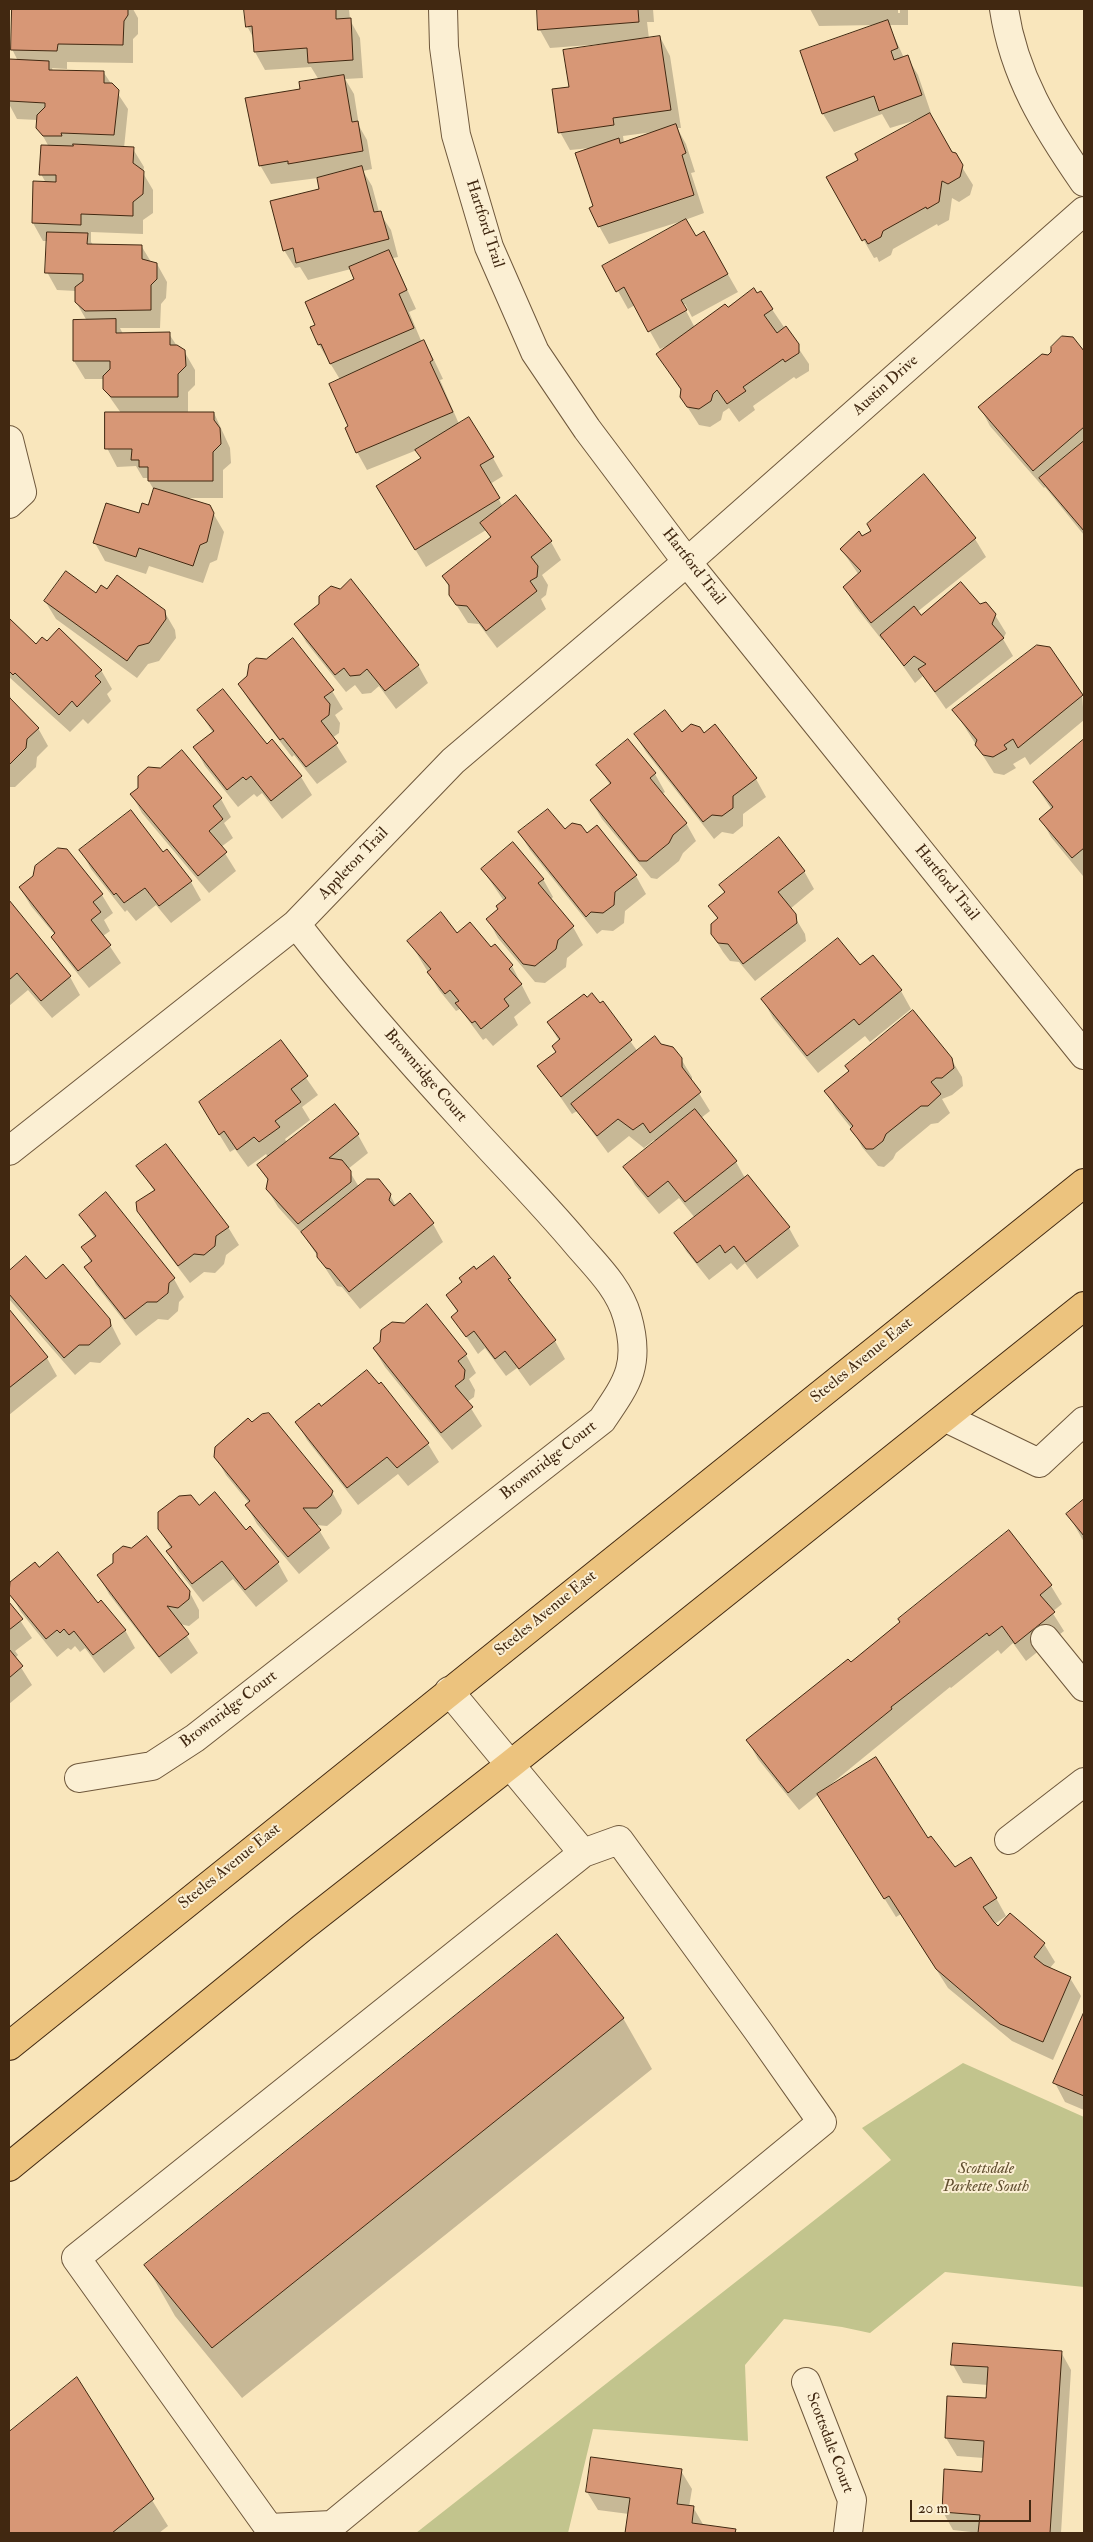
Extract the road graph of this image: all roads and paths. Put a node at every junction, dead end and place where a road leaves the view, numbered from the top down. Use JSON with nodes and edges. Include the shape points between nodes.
{"nodes":[{"id":1,"x":443,"y":9,"type":"edge"},
{"id":2,"x":1004,"y":9,"type":"edge"},
{"id":3,"x":1084,"y":182,"type":"edge"},
{"id":4,"x":1084,"y":211,"type":"edge"},
{"id":5,"x":9,"y":440,"type":"edge"},
{"id":6,"x":9,"y":504,"type":"edge"},
{"id":7,"x":687,"y":562,"type":"junction"},
{"id":8,"x":296,"y":924,"type":"junction"},
{"id":9,"x":1084,"y":1055,"type":"edge"},
{"id":10,"x":9,"y":1152,"type":"edge"},
{"id":11,"x":1084,"y":1183,"type":"edge"},
{"id":12,"x":1083,"y":1313,"type":"edge"},
{"id":13,"x":946,"y":1418,"type":"junction"},
{"id":14,"x":1084,"y":1421,"type":"edge"},
{"id":15,"x":1045,"y":1639,"type":"dead end"},
{"id":16,"x":1084,"y":1687,"type":"edge"},
{"id":17,"x":449,"y":1691,"type":"junction"},
{"id":18,"x":511,"y":1764,"type":"junction"},
{"id":19,"x":79,"y":1778,"type":"dead end"},
{"id":20,"x":1084,"y":1782,"type":"edge"},
{"id":21,"x":1008,"y":1840,"type":"dead end"},
{"id":22,"x":583,"y":1853,"type":"junction"},
{"id":23,"x":9,"y":2046,"type":"edge"},
{"id":24,"x":9,"y":2167,"type":"edge"},
{"id":25,"x":806,"y":2382,"type":"dead end"},
{"id":26,"x":848,"y":2533,"type":"edge"}],
"edges":[{"from":1,"to":7,"type":"street","name":"Hartford Trail","via":[[444,47],[456,135],[489,247],[535,352],[587,429]]},
{"from":2,"to":3,"type":"street","via":[[1012,53],[1030,95],[1049,131]]},
{"from":4,"to":7,"type":"street","name":"Austin Drive"},
{"from":5,"to":6,"type":"street","via":[[22,492]]},
{"from":7,"to":8,"type":"street","name":"Appleton Trail","via":[[453,761]]},
{"from":7,"to":9,"type":"street","name":"Hartford Trail"},
{"from":8,"to":10,"type":"street","name":"Appleton Trail"},
{"from":8,"to":19,"type":"street","name":"Brownridge Court","via":[[465,1122],[533,1192],[612,1285],[627,1315],[634,1350],[627,1382],[602,1420],[195,1738],[152,1766]]},
{"from":11,"to":17,"type":"main road","name":"Steeles Avenue East"},
{"from":12,"to":13,"type":"main road"},
{"from":13,"to":14,"type":"street","via":[[1039,1463]]},
{"from":13,"to":18,"type":"main road"},
{"from":15,"to":16,"type":"street"},
{"from":17,"to":18,"type":"street"},
{"from":17,"to":23,"type":"main road","name":"Steeles Avenue East"},
{"from":18,"to":22,"type":"street"},
{"from":18,"to":24,"type":"main road","via":[[303,1927]]},
{"from":20,"to":21,"type":"street"},
{"from":22,"to":22,"type":"street","via":[[619,1840],[822,2122],[332,2525],[269,2528],[76,2258]]},
{"from":25,"to":26,"type":"street","name":"Scottsdale Court","via":[[852,2500]]}]}
